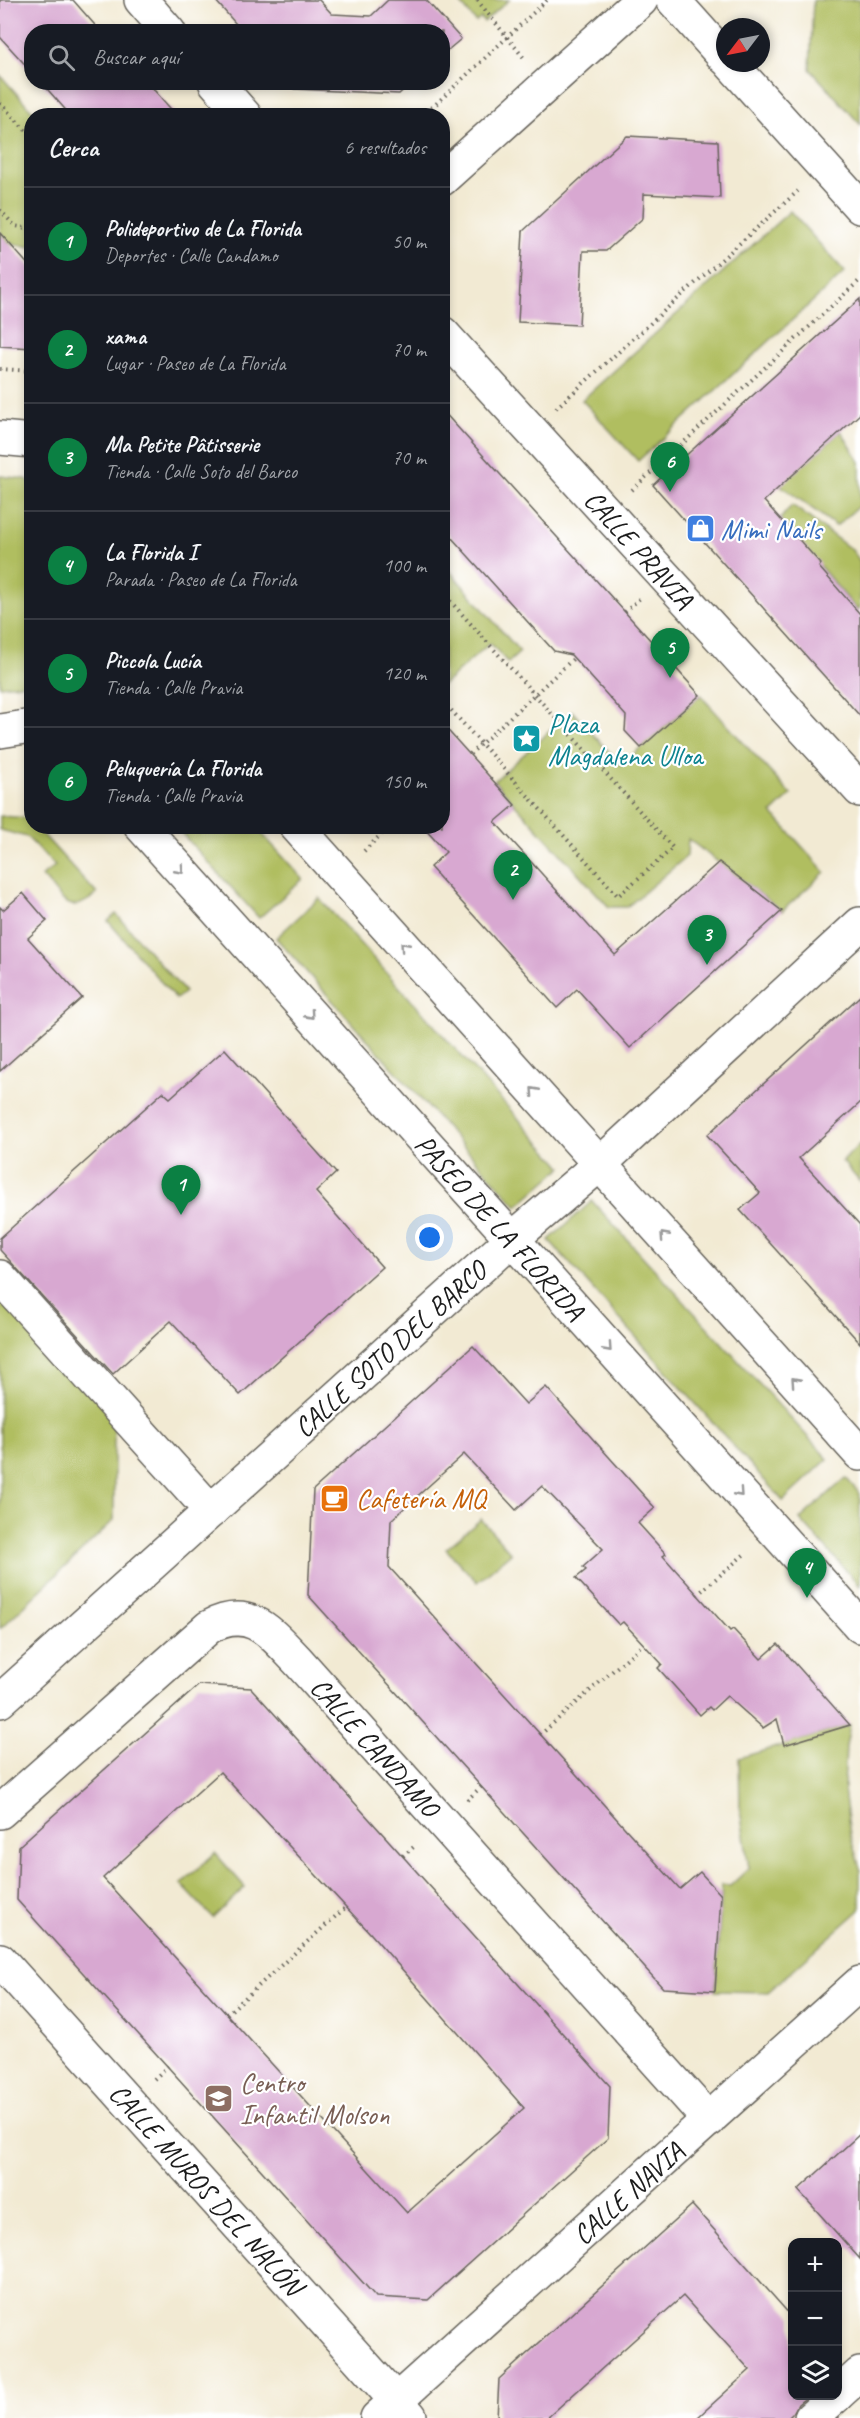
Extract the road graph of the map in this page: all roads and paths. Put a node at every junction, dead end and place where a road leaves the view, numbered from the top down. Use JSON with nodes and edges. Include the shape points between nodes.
{"nodes":[{"id":1,"x":141,"y":0,"type":"edge"},
{"id":2,"x":477,"y":0,"type":"edge"},
{"id":3,"x":547,"y":0,"type":"edge"},
{"id":4,"x":641,"y":0,"type":"edge"},
{"id":5,"x":673,"y":0,"type":"edge"},
{"id":6,"x":162,"y":24,"type":"edge"},
{"id":7,"x":506,"y":37,"type":"junction"},
{"id":8,"x":716,"y":48,"type":"edge"},
{"id":9,"x":738,"y":72,"type":"edge"},
{"id":10,"x":546,"y":84,"type":"junction"},
{"id":11,"x":222,"y":90,"type":"edge"},
{"id":12,"x":0,"y":103,"type":"edge"},
{"id":13,"x":238,"y":108,"type":"edge"},
{"id":14,"x":431,"y":108,"type":"edge"},
{"id":15,"x":24,"y":128,"type":"edge"},
{"id":16,"x":824,"y":167,"type":"junction"},
{"id":17,"x":450,"y":172,"type":"edge"},
{"id":18,"x":860,"y":207,"type":"edge"},
{"id":19,"x":0,"y":210,"type":"edge"},
{"id":20,"x":24,"y":228,"type":"edge"},
{"id":21,"x":860,"y":280,"type":"edge"},
{"id":22,"x":450,"y":342,"type":"edge"},
{"id":23,"x":0,"y":369,"type":"edge"},
{"id":24,"x":24,"y":370,"type":"edge"},
{"id":25,"x":531,"y":431,"type":"junction"},
{"id":26,"x":0,"y":438,"type":"edge"},
{"id":27,"x":24,"y":440,"type":"edge"},
{"id":28,"x":607,"y":513,"type":"junction"},
{"id":29,"x":450,"y":601,"type":"edge"},
{"id":30,"x":574,"y":658,"type":"dead end"},
{"id":31,"x":534,"y":695,"type":"junction"},
{"id":32,"x":450,"y":709,"type":"edge"},
{"id":33,"x":24,"y":727,"type":"edge"},
{"id":34,"x":0,"y":731,"type":"edge"},
{"id":35,"x":482,"y":743,"type":"junction"},
{"id":36,"x":470,"y":754,"type":"dead end"},
{"id":37,"x":860,"y":790,"type":"edge"},
{"id":38,"x":148,"y":834,"type":"edge"},
{"id":39,"x":303,"y":834,"type":"edge"},
{"id":40,"x":860,"y":924,"type":"edge"},
{"id":41,"x":600,"y":1164,"type":"junction"},
{"id":42,"x":511,"y":1240,"type":"junction"},
{"id":43,"x":0,"y":1277,"type":"edge"},
{"id":44,"x":860,"y":1454,"type":"edge"},
{"id":45,"x":211,"y":1511,"type":"junction"},
{"id":46,"x":772,"y":1529,"type":"junction"},
{"id":47,"x":698,"y":1595,"type":"dead end"},
{"id":48,"x":860,"y":1626,"type":"edge"},
{"id":49,"x":643,"y":1644,"type":"dead end"},
{"id":50,"x":0,"y":1701,"type":"edge"},
{"id":51,"x":540,"y":1735,"type":"dead end"},
{"id":52,"x":0,"y":1812,"type":"edge"},
{"id":53,"x":346,"y":1907,"type":"dead end"},
{"id":54,"x":0,"y":1960,"type":"edge"},
{"id":55,"x":860,"y":1983,"type":"edge"},
{"id":56,"x":227,"y":2014,"type":"dead end"},
{"id":57,"x":709,"y":2120,"type":"junction"},
{"id":58,"x":860,"y":2374,"type":"edge"},
{"id":59,"x":842,"y":2390,"type":"edge"},
{"id":60,"x":831,"y":2400,"type":"edge"},
{"id":61,"x":395,"y":2412,"type":"edge"},
{"id":62,"x":810,"y":2418,"type":"edge"}],
"edges":[{"from":1,"to":6,"type":"street"},
{"from":2,"to":7,"type":"path"},
{"from":3,"to":7,"type":"path"},
{"from":4,"to":10,"type":"street"},
{"from":5,"to":8,"type":"street"},
{"from":7,"to":10,"type":"path"},
{"from":7,"to":14,"type":"path"},
{"from":9,"to":16,"type":"street"},
{"from":10,"to":17,"type":"street"},
{"from":11,"to":13,"type":"street"},
{"from":12,"to":15,"type":"path"},
{"from":16,"to":18,"type":"street"},
{"from":16,"to":25,"type":"path"},
{"from":19,"to":20,"type":"path","via":[[15,226]]},
{"from":21,"to":28,"type":"path"},
{"from":22,"to":25,"type":"street","name":"CALLE PRAVIA"},
{"from":23,"to":24,"type":"path"},
{"from":25,"to":28,"type":"street","name":"CALLE PRAVIA"},
{"from":26,"to":27,"type":"street"},
{"from":28,"to":37,"type":"street","name":"CALLE PRAVIA"},
{"from":29,"to":31,"type":"path"},
{"from":30,"to":31,"type":"path"},
{"from":31,"to":35,"type":"path"},
{"from":31,"to":35,"type":"path","via":[[673,848],[618,896]]},
{"from":32,"to":35,"type":"path"},
{"from":33,"to":34,"type":"street"},
{"from":35,"to":36,"type":"path"},
{"from":38,"to":42,"type":"street","name":"PASEO DE LA FLORIDA","one_way":true},
{"from":41,"to":39,"type":"street","one_way":true},
{"from":40,"to":41,"type":"street","name":"CALLE SOTO DEL BARCO"},
{"from":41,"to":42,"type":"street","name":"CALLE SOTO DEL BARCO"},
{"from":44,"to":41,"type":"street","one_way":true},
{"from":42,"to":45,"type":"street","name":"CALLE SOTO DEL BARCO"},
{"from":42,"to":46,"type":"street","name":"PASEO DE LA FLORIDA","one_way":true},
{"from":43,"to":45,"type":"street"},
{"from":45,"to":50,"type":"street","name":"CALLE SOTO DEL BARCO"},
{"from":46,"to":47,"type":"path"},
{"from":46,"to":48,"type":"street","name":"PASEO DE LA FLORIDA"},
{"from":49,"to":51,"type":"path"},
{"from":52,"to":57,"type":"street","name":"CALLE CANDAMO","via":[[209,1627],[222,1620],[252,1621],[267,1629],[297,1660]]},
{"from":53,"to":56,"type":"path"},
{"from":54,"to":61,"type":"street","name":"CALLE MUROS DEL NALÓN"},
{"from":55,"to":57,"type":"street","name":"CALLE NAVIA"},
{"from":57,"to":61,"type":"street","name":"CALLE NAVIA"},
{"from":58,"to":59,"type":"street"},
{"from":60,"to":62,"type":"street"}]}
